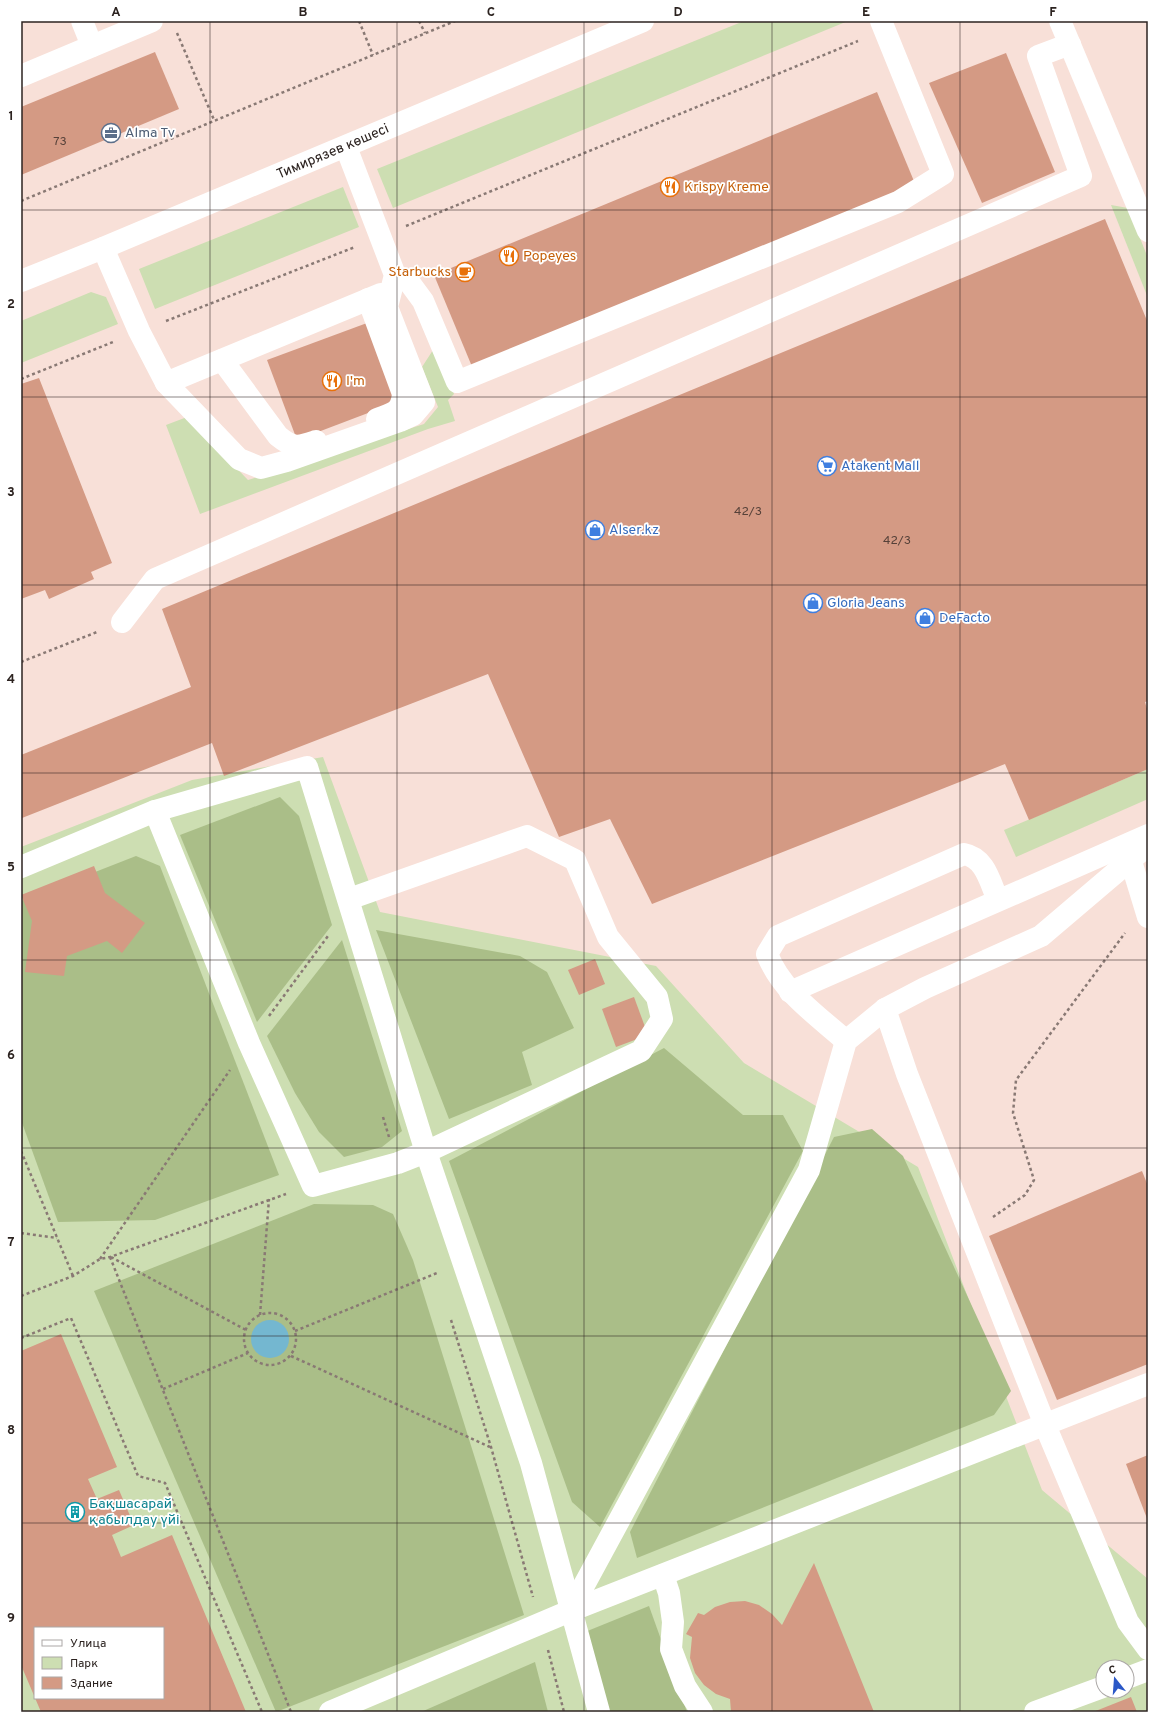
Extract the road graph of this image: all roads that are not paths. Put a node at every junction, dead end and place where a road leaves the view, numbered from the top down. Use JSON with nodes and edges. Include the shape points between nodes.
{"nodes":[{"id":1,"x":82,"y":21,"type":"edge"},
{"id":2,"x":152,"y":21,"type":"edge"},
{"id":3,"x":643,"y":21,"type":"edge"},
{"id":4,"x":881,"y":21,"type":"edge"},
{"id":5,"x":1060,"y":21,"type":"edge"},
{"id":6,"x":1070,"y":44,"type":"junction"},
{"id":7,"x":92,"y":46,"type":"junction"},
{"id":8,"x":21,"y":76,"type":"edge"},
{"id":9,"x":346,"y":147,"type":"junction"},
{"id":10,"x":1143,"y":206,"type":"edge"},
{"id":11,"x":1148,"y":231,"type":"edge"},
{"id":12,"x":103,"y":248,"type":"junction"},
{"id":13,"x":21,"y":281,"type":"edge"},
{"id":14,"x":392,"y":283,"type":"junction"},
{"id":15,"x":368,"y":299,"type":"junction"},
{"id":16,"x":222,"y":360,"type":"junction"},
{"id":17,"x":166,"y":383,"type":"junction"},
{"id":18,"x":122,"y":622,"type":"road end"},
{"id":19,"x":155,"y":811,"type":"junction"},
{"id":20,"x":1148,"y":834,"type":"edge"},
{"id":21,"x":1148,"y":845,"type":"edge"},
{"id":22,"x":1130,"y":858,"type":"junction"},
{"id":23,"x":21,"y":867,"type":"edge"},
{"id":24,"x":349,"y":899,"type":"junction"},
{"id":25,"x":998,"y":900,"type":"junction"},
{"id":26,"x":1146,"y":912,"type":"edge"},
{"id":27,"x":790,"y":992,"type":"junction"},
{"id":28,"x":885,"y":1009,"type":"junction"},
{"id":29,"x":846,"y":1041,"type":"junction"},
{"id":30,"x":426,"y":1152,"type":"junction"},
{"id":31,"x":1148,"y":1384,"type":"edge"},
{"id":32,"x":1045,"y":1425,"type":"junction"},
{"id":33,"x":663,"y":1575,"type":"junction"},
{"id":34,"x":570,"y":1611,"type":"junction"},
{"id":35,"x":1148,"y":1649,"type":"edge"},
{"id":36,"x":1148,"y":1670,"type":"edge"},
{"id":37,"x":1135,"y":1675,"type":"edge"},
{"id":38,"x":1095,"y":1690,"type":"edge"},
{"id":39,"x":330,"y":1712,"type":"edge"},
{"id":40,"x":599,"y":1712,"type":"edge"},
{"id":41,"x":702,"y":1712,"type":"edge"},
{"id":42,"x":1035,"y":1712,"type":"edge"}],
"edges":[{"from":1,"to":7,"type":"street"},
{"from":2,"to":7,"type":"street"},
{"from":3,"to":9,"type":"street","name":"Тимирязев көшесі"},
{"from":4,"to":14,"type":"street","via":[[943,174],[898,202],[457,382],[423,301],[409,282]]},
{"from":5,"to":6,"type":"street"},
{"from":6,"to":10,"type":"street"},
{"from":6,"to":18,"type":"street","via":[[1038,56],[1081,176],[155,579]]},
{"from":7,"to":8,"type":"street"},
{"from":9,"to":12,"type":"street","name":"Тимирязев көшесі"},
{"from":9,"to":14,"type":"street"},
{"from":10,"to":11,"type":"street"},
{"from":12,"to":13,"type":"street","name":"Тимирязев көшесі"},
{"from":12,"to":17,"type":"street","via":[[139,331]]},
{"from":14,"to":15,"type":"street"},
{"from":14,"to":17,"type":"street","via":[[387,306],[424,402],[413,415],[400,421],[261,468],[239,459]]},
{"from":15,"to":16,"type":"street"},
{"from":15,"to":16,"type":"street","via":[[403,394],[402,405],[394,412],[300,446],[290,446],[278,436]]},
{"from":16,"to":17,"type":"street"},
{"from":19,"to":23,"type":"street"},
{"from":19,"to":24,"type":"street","via":[[307,767]]},
{"from":19,"to":30,"type":"street","via":[[249,1043],[313,1186],[398,1163]]},
{"from":20,"to":25,"type":"street"},
{"from":21,"to":22,"type":"street"},
{"from":22,"to":26,"type":"street"},
{"from":22,"to":28,"type":"street","via":[[1042,936]]},
{"from":24,"to":30,"type":"street"},
{"from":24,"to":30,"type":"street","via":[[528,836],[575,860],[608,937],[657,997],[662,1019],[641,1051]]},
{"from":25,"to":27,"type":"street"},
{"from":25,"to":27,"type":"street","via":[[978,859],[964,854],[948,860],[778,936],[768,954],[774,971]]},
{"from":27,"to":29,"type":"street"},
{"from":28,"to":29,"type":"street"},
{"from":28,"to":32,"type":"street","via":[[907,1074]]},
{"from":29,"to":34,"type":"street","via":[[809,1170]]},
{"from":30,"to":34,"type":"street","via":[[531,1463]]},
{"from":31,"to":32,"type":"street"},
{"from":32,"to":33,"type":"street"},
{"from":32,"to":35,"type":"street","via":[[1128,1622]]},
{"from":33,"to":34,"type":"street"},
{"from":33,"to":41,"type":"street","via":[[669,1593],[673,1622],[671,1649],[685,1686]]},
{"from":34,"to":39,"type":"street"},
{"from":34,"to":40,"type":"street"},
{"from":36,"to":37,"type":"street"},
{"from":38,"to":42,"type":"street"}]}
